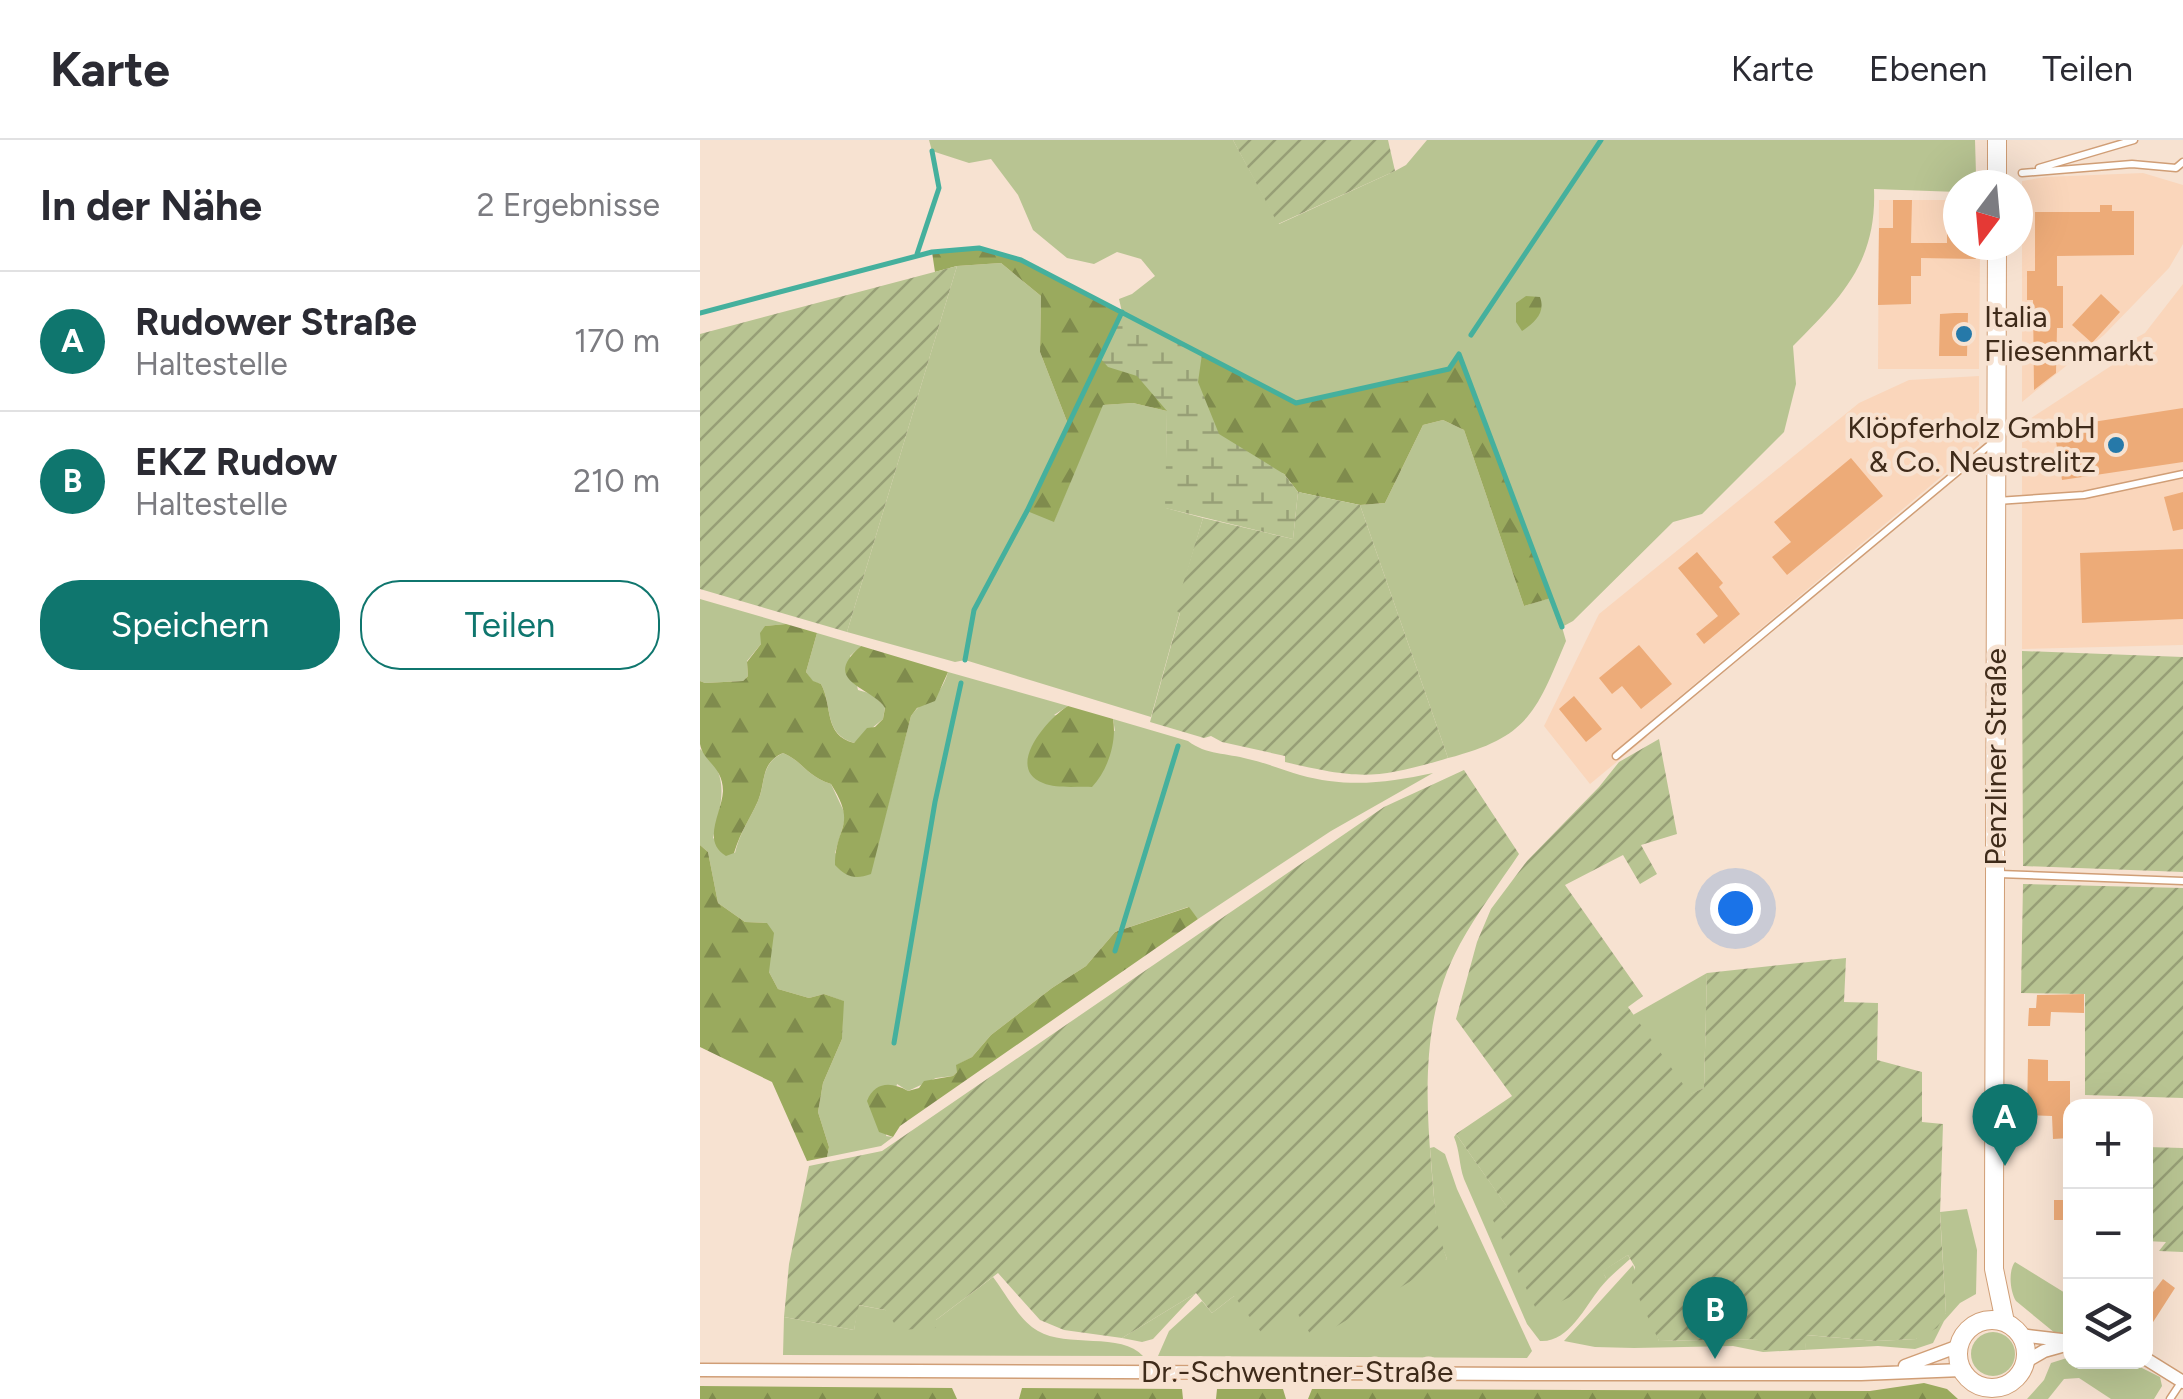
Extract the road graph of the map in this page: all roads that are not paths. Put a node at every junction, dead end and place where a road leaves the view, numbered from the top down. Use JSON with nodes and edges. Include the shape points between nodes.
{"nodes":[{"id":1,"x":1997,"y":140,"type":"edge"},
{"id":2,"x":2134,"y":140,"type":"edge"},
{"id":3,"x":2181,"y":167,"type":"edge"},
{"id":4,"x":1997,"y":170,"type":"edge"},
{"id":5,"x":2032,"y":170,"type":"edge"},
{"id":6,"x":2033,"y":172,"type":"edge"},
{"id":7,"x":1997,"y":260,"type":"edge"},
{"id":8,"x":1996,"y":439,"type":"junction"},
{"id":9,"x":2183,"y":474,"type":"edge"},
{"id":10,"x":1996,"y":501,"type":"junction"},
{"id":11,"x":1616,"y":756,"type":"dead end"},
{"id":12,"x":1995,"y":874,"type":"junction"},
{"id":13,"x":2183,"y":881,"type":"edge"},
{"id":14,"x":1994,"y":1269,"type":"junction"},
{"id":15,"x":1978,"y":1322,"type":"junction"},
{"id":16,"x":2005,"y":1322,"type":"junction"},
{"id":17,"x":2020,"y":1335,"type":"junction"},
{"id":18,"x":2063,"y":1341,"type":"edge"},
{"id":19,"x":2063,"y":1344,"type":"edge"},
{"id":20,"x":1958,"y":1346,"type":"junction"},
{"id":21,"x":2025,"y":1362,"type":"junction"},
{"id":22,"x":2153,"y":1364,"type":"edge"},
{"id":23,"x":700,"y":1370,"type":"edge"},
{"id":24,"x":1894,"y":1370,"type":"junction"},
{"id":25,"x":1962,"y":1370,"type":"junction"},
{"id":26,"x":2182,"y":1382,"type":"edge"},
{"id":27,"x":1980,"y":1392,"type":"edge"},
{"id":28,"x":2004,"y":1392,"type":"edge"},
{"id":29,"x":2170,"y":1399,"type":"edge"}],
"edges":[{"from":1,"to":4,"type":"main road"},
{"from":2,"to":5,"type":"lane"},
{"from":3,"to":6,"type":"lane"},
{"from":7,"to":8,"type":"main road","name":"Penzliner Straße"},
{"from":8,"to":10,"type":"main road","name":"Penzliner Straße"},
{"from":8,"to":11,"type":"lane"},
{"from":9,"to":10,"type":"lane","via":[[2084,494]]},
{"from":10,"to":12,"type":"main road","name":"Penzliner Straße"},
{"from":12,"to":13,"type":"lane"},
{"from":12,"to":14,"type":"main road","name":"Penzliner Straße"},
{"from":14,"to":15,"type":"main road","name":"Penzliner Straße"},
{"from":14,"to":16,"type":"main road","name":"Penzliner Straße"},
{"from":15,"to":16,"type":"main road"},
{"from":15,"to":20,"type":"main road"},
{"from":16,"to":17,"type":"main road"},
{"from":17,"to":18,"type":"street"},
{"from":17,"to":21,"type":"main road"},
{"from":19,"to":21,"type":"street"},
{"from":20,"to":24,"type":"street","name":"Dr.-Schwentner-Straße"},
{"from":20,"to":25,"type":"main road"},
{"from":21,"to":28,"type":"main road"},
{"from":22,"to":26,"type":"street"},
{"from":23,"to":24,"type":"street","name":"Dr.-Schwentner-Straße"},
{"from":24,"to":25,"type":"street","name":"Dr.-Schwentner-Straße"},
{"from":25,"to":27,"type":"main road"},
{"from":26,"to":29,"type":"lane"},
{"from":27,"to":28,"type":"main road"}]}
